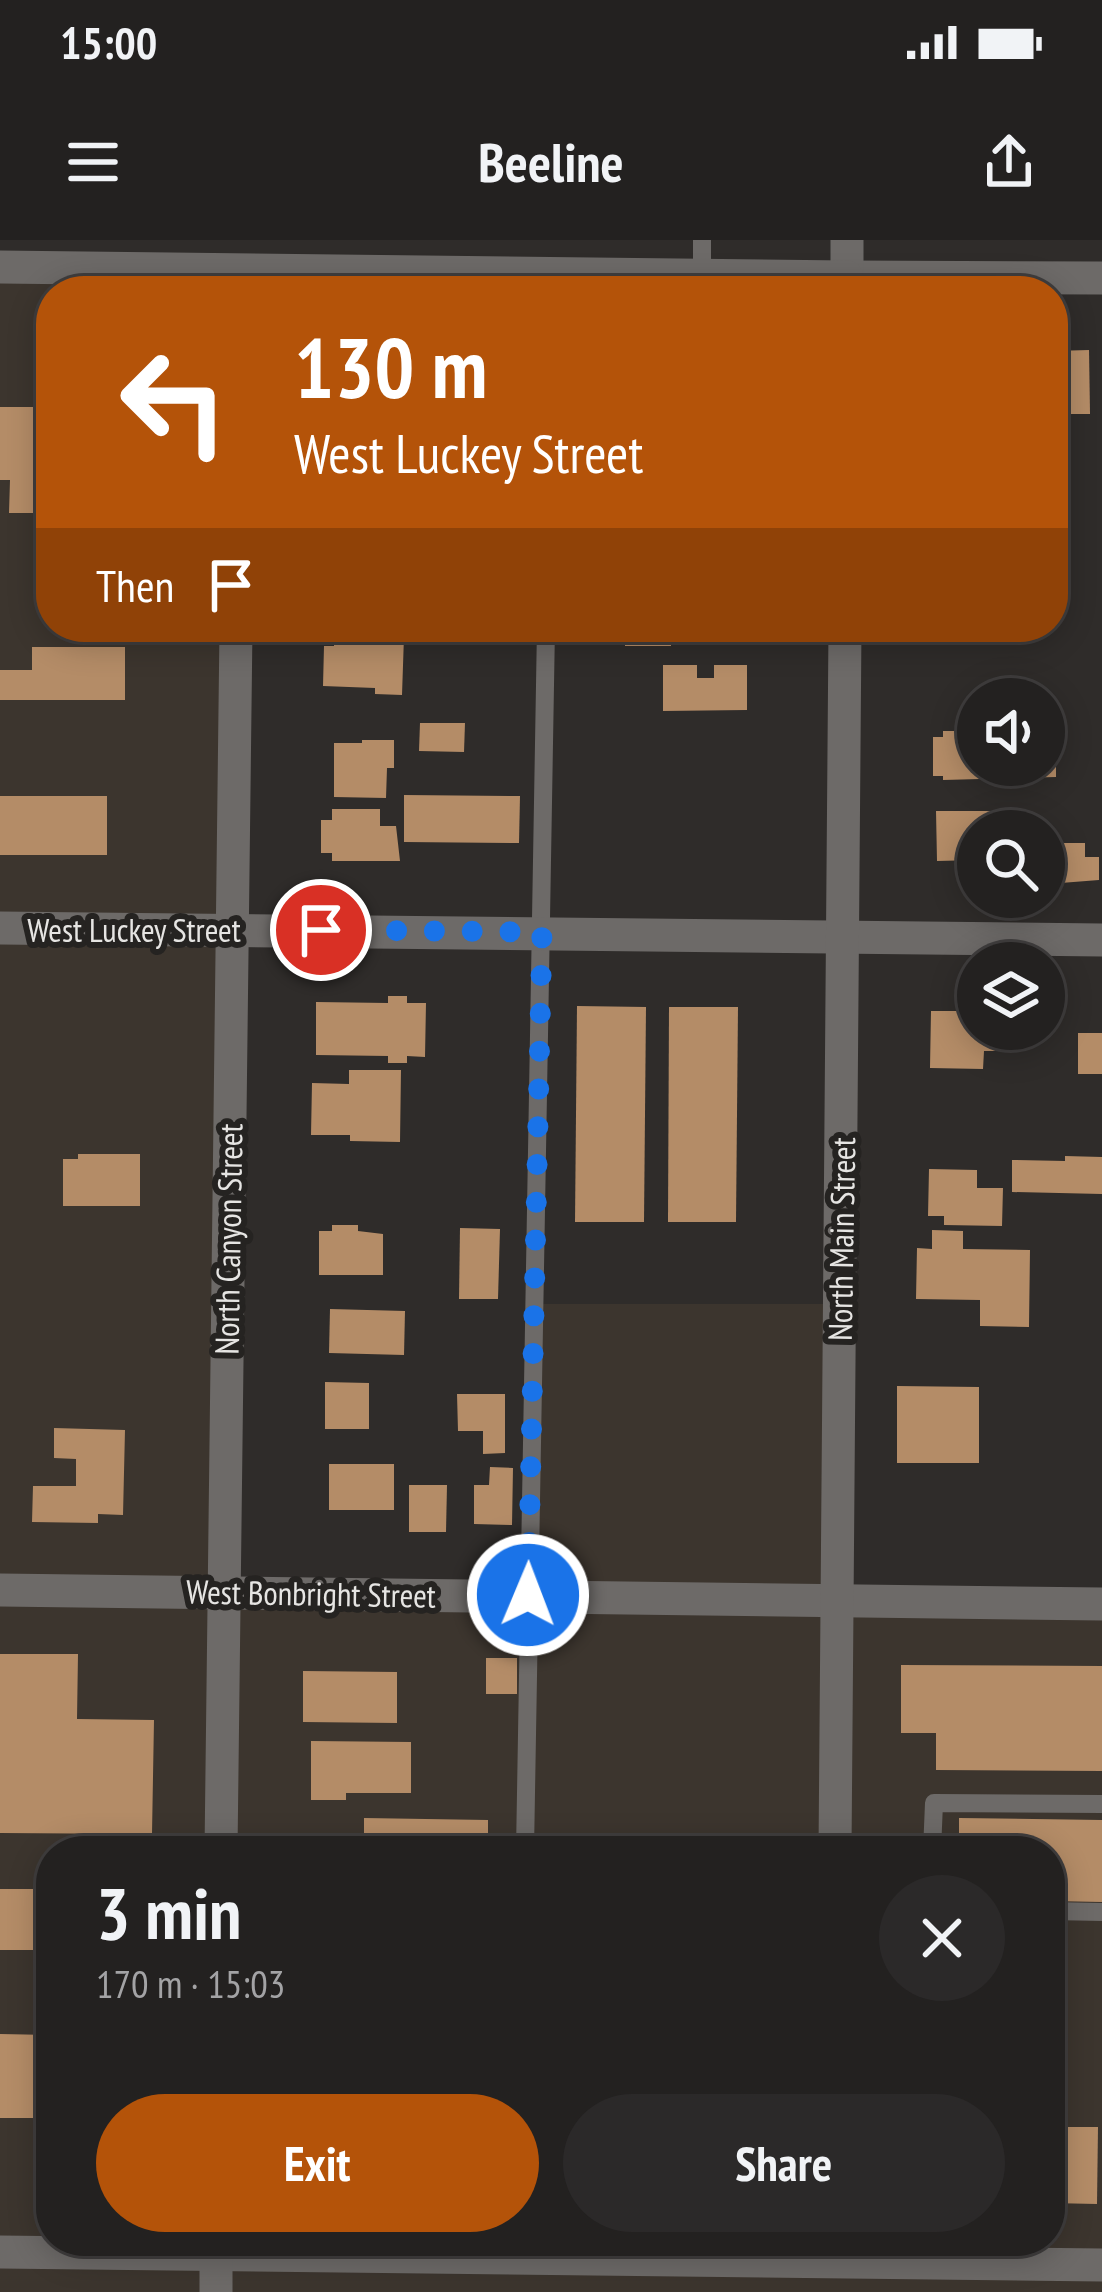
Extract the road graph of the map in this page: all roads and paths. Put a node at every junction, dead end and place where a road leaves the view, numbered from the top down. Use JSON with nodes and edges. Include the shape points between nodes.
{"nodes":[{"id":1,"x":702,"y":240,"type":"edge"},
{"id":2,"x":848,"y":240,"type":"edge"},
{"id":3,"x":0,"y":267,"type":"edge"},
{"id":4,"x":154,"y":276,"type":"edge"},
{"id":5,"x":702,"y":276,"type":"edge"},
{"id":6,"x":847,"y":276,"type":"edge"},
{"id":7,"x":1102,"y":278,"type":"edge"},
{"id":8,"x":1068,"y":279,"type":"edge"},
{"id":9,"x":236,"y":642,"type":"edge"},
{"id":10,"x":546,"y":642,"type":"edge"},
{"id":11,"x":845,"y":642,"type":"edge"},
{"id":12,"x":0,"y":928,"type":"edge"},
{"id":13,"x":233,"y":929,"type":"junction"},
{"id":14,"x":542,"y":932,"type":"junction"},
{"id":15,"x":843,"y":935,"type":"junction"},
{"id":16,"x":1102,"y":940,"type":"edge"},
{"id":17,"x":0,"y":1590,"type":"edge"},
{"id":18,"x":224,"y":1592,"type":"junction"},
{"id":19,"x":528,"y":1595,"type":"junction"},
{"id":20,"x":838,"y":1600,"type":"junction"},
{"id":21,"x":1102,"y":1604,"type":"edge"},
{"id":22,"x":1102,"y":1804,"type":"edge"},
{"id":23,"x":220,"y":1836,"type":"edge"},
{"id":24,"x":526,"y":1836,"type":"edge"},
{"id":25,"x":835,"y":1836,"type":"edge"},
{"id":26,"x":933,"y":1836,"type":"edge"},
{"id":27,"x":1065,"y":1911,"type":"edge"},
{"id":28,"x":1102,"y":1912,"type":"edge"},
{"id":29,"x":36,"y":2251,"type":"edge"},
{"id":30,"x":0,"y":2252,"type":"edge"},
{"id":31,"x":216,"y":2256,"type":"edge"},
{"id":32,"x":700,"y":2256,"type":"edge"},
{"id":33,"x":831,"y":2264,"type":"edge"},
{"id":34,"x":1102,"y":2265,"type":"edge"},
{"id":35,"x":216,"y":2292,"type":"edge"}],
"edges":[{"from":1,"to":5,"type":"lane"},
{"from":2,"to":6,"type":"street"},
{"from":3,"to":4,"type":"street"},
{"from":7,"to":8,"type":"street"},
{"from":9,"to":13,"type":"street","name":"North Canyon Street"},
{"from":10,"to":14,"type":"lane"},
{"from":11,"to":15,"type":"street","name":"North Main Street"},
{"from":12,"to":13,"type":"street","name":"West Luckey Street"},
{"from":13,"to":14,"type":"street","name":"West Luckey Street"},
{"from":13,"to":18,"type":"street","name":"North Canyon Street"},
{"from":14,"to":15,"type":"street","name":"West Luckey Street"},
{"from":14,"to":19,"type":"lane"},
{"from":15,"to":16,"type":"street","name":"West Luckey Street"},
{"from":15,"to":20,"type":"street","name":"North Main Street"},
{"from":17,"to":18,"type":"street","name":"West Bonbright Street"},
{"from":18,"to":19,"type":"street","name":"West Bonbright Street"},
{"from":18,"to":23,"type":"street","name":"North Canyon Street"},
{"from":19,"to":20,"type":"street","name":"West Bonbright Street"},
{"from":19,"to":24,"type":"lane"},
{"from":20,"to":21,"type":"street","name":"West Bonbright Street"},
{"from":20,"to":25,"type":"street","name":"North Main Street"},
{"from":22,"to":26,"type":"lane","via":[[934,1803]]},
{"from":27,"to":28,"type":"lane"},
{"from":29,"to":30,"type":"street"},
{"from":31,"to":35,"type":"street"},
{"from":32,"to":33,"type":"street"},
{"from":33,"to":34,"type":"street"}]}
